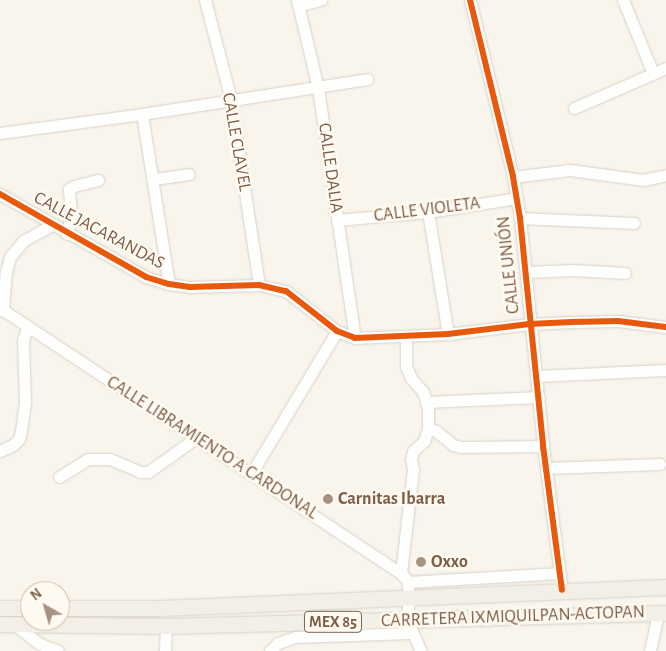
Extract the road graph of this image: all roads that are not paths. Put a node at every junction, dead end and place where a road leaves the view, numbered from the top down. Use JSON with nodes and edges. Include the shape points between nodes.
{"nodes":[{"id":1,"x":205,"y":0,"type":"edge"},
{"id":2,"x":321,"y":0,"type":"edge"},
{"id":3,"x":470,"y":0,"type":"edge"},
{"id":4,"x":623,"y":0,"type":"edge"},
{"id":5,"x":298,"y":3,"type":"edge"},
{"id":6,"x":666,"y":68,"type":"edge"},
{"id":7,"x":653,"y":73,"type":"junction"},
{"id":8,"x":367,"y":79,"type":"dead end"},
{"id":9,"x":318,"y":88,"type":"junction"},
{"id":10,"x":230,"y":100,"type":"junction"},
{"id":11,"x":574,"y":108,"type":"dead end"},
{"id":12,"x":142,"y":114,"type":"junction"},
{"id":13,"x":0,"y":133,"type":"edge"},
{"id":14,"x":188,"y":174,"type":"dead end"},
{"id":15,"x":666,"y":175,"type":"edge"},
{"id":16,"x":513,"y":177,"type":"junction"},
{"id":17,"x":154,"y":179,"type":"junction"},
{"id":18,"x":98,"y":180,"type":"dead end"},
{"id":19,"x":0,"y":194,"type":"edge"},
{"id":20,"x":517,"y":198,"type":"junction"},
{"id":21,"x":428,"y":212,"type":"junction"},
{"id":22,"x":520,"y":218,"type":"junction"},
{"id":23,"x":337,"y":220,"type":"junction"},
{"id":24,"x":634,"y":222,"type":"dead end"},
{"id":25,"x":52,"y":225,"type":"junction"},
{"id":26,"x":67,"y":234,"type":"junction"},
{"id":27,"x":526,"y":272,"type":"junction"},
{"id":28,"x":625,"y":273,"type":"dead end"},
{"id":29,"x":169,"y":284,"type":"junction"},
{"id":30,"x":259,"y":285,"type":"junction"},
{"id":31,"x":2,"y":310,"type":"edge"},
{"id":32,"x":530,"y":324,"type":"junction"},
{"id":33,"x":27,"y":327,"type":"junction"},
{"id":34,"x":666,"y":327,"type":"edge"},
{"id":35,"x":337,"y":331,"type":"junction"},
{"id":36,"x":448,"y":334,"type":"junction"},
{"id":37,"x":406,"y":336,"type":"junction"},
{"id":38,"x":355,"y":338,"type":"junction"},
{"id":39,"x":666,"y":370,"type":"edge"},
{"id":40,"x":536,"y":376,"type":"junction"},
{"id":41,"x":538,"y":396,"type":"junction"},
{"id":42,"x":426,"y":402,"type":"junction"},
{"id":43,"x":428,"y":429,"type":"junction"},
{"id":44,"x":197,"y":437,"type":"junction"},
{"id":45,"x":543,"y":446,"type":"junction"},
{"id":46,"x":0,"y":450,"type":"edge"},
{"id":47,"x":660,"y":464,"type":"dead end"},
{"id":48,"x":547,"y":468,"type":"junction"},
{"id":49,"x":251,"y":474,"type":"junction"},
{"id":50,"x":59,"y":477,"type":"dead end"},
{"id":51,"x":559,"y":573,"type":"junction"},
{"id":52,"x":405,"y":584,"type":"junction"},
{"id":53,"x":666,"y":587,"type":"edge"},
{"id":54,"x":562,"y":590,"type":"junction"},
{"id":55,"x":0,"y":608,"type":"edge"},
{"id":56,"x":20,"y":608,"type":"edge"},
{"id":57,"x":70,"y":608,"type":"edge"},
{"id":58,"x":661,"y":619,"type":"edge"},
{"id":59,"x":7,"y":624,"type":"edge"},
{"id":60,"x":166,"y":626,"type":"junction"},
{"id":61,"x":409,"y":627,"type":"junction"},
{"id":62,"x":58,"y":651,"type":"edge"},
{"id":63,"x":165,"y":651,"type":"edge"},
{"id":64,"x":270,"y":651,"type":"edge"},
{"id":65,"x":421,"y":651,"type":"edge"},
{"id":66,"x":650,"y":651,"type":"edge"}],
"edges":[{"from":1,"to":10,"type":"street","name":"CALLE CLAVEL"},
{"from":2,"to":5,"type":"street"},
{"from":3,"to":16,"type":"street","name":"CALLE UNIÓN"},
{"from":4,"to":7,"type":"street"},
{"from":5,"to":9,"type":"street","name":"CALLE DALIA"},
{"from":6,"to":7,"type":"street"},
{"from":7,"to":11,"type":"street"},
{"from":8,"to":9,"type":"street"},
{"from":9,"to":10,"type":"street"},
{"from":9,"to":23,"type":"street","name":"CALLE DALIA"},
{"from":10,"to":12,"type":"street"},
{"from":10,"to":30,"type":"street","name":"CALLE CLAVEL"},
{"from":12,"to":13,"type":"street"},
{"from":12,"to":17,"type":"street"},
{"from":14,"to":17,"type":"street"},
{"from":15,"to":16,"type":"street","via":[[643,180],[570,170]]},
{"from":16,"to":20,"type":"street","name":"CALLE UNIÓN"},
{"from":17,"to":29,"type":"street"},
{"from":18,"to":26,"type":"street","via":[[69,190]]},
{"from":19,"to":25,"type":"street","name":"CALLE JACARANDAS"},
{"from":20,"to":21,"type":"street","name":"CALLE VIOLETA"},
{"from":20,"to":22,"type":"street","name":"CALLE UNIÓN"},
{"from":21,"to":23,"type":"street","name":"CALLE VIOLETA"},
{"from":21,"to":36,"type":"street"},
{"from":22,"to":24,"type":"street"},
{"from":22,"to":27,"type":"street","name":"CALLE UNIÓN"},
{"from":23,"to":38,"type":"street","name":"CALLE DALIA"},
{"from":25,"to":26,"type":"street","name":"CALLE JACARANDAS"},
{"from":25,"to":31,"type":"street","via":[[23,241],[10,257]]},
{"from":26,"to":29,"type":"street","name":"CALLE JACARANDAS","via":[[146,277]]},
{"from":27,"to":28,"type":"street"},
{"from":27,"to":32,"type":"street","name":"CALLE UNIÓN"},
{"from":29,"to":30,"type":"street","name":"CALLE JACARANDAS","via":[[190,287]]},
{"from":30,"to":35,"type":"street","name":"CALLE JACARANDAS","via":[[286,291]]},
{"from":31,"to":33,"type":"street","name":"CALLE LIBRAMIENTO A CARDONAL"},
{"from":32,"to":34,"type":"street","name":"CALLE JACARANDAS","via":[[618,321]]},
{"from":32,"to":36,"type":"street","name":"CALLE JACARANDAS"},
{"from":32,"to":40,"type":"street","name":"CALLE UNIÓN"},
{"from":33,"to":44,"type":"street","name":"CALLE LIBRAMIENTO A CARDONAL"},
{"from":33,"to":46,"type":"street","via":[[23,341],[25,401],[21,431],[13,445]]},
{"from":35,"to":38,"type":"street","name":"CALLE JACARANDAS"},
{"from":35,"to":49,"type":"street"},
{"from":36,"to":37,"type":"street","name":"CALLE JACARANDAS"},
{"from":37,"to":38,"type":"street","name":"CALLE JACARANDAS"},
{"from":37,"to":42,"type":"street","via":[[406,366]]},
{"from":39,"to":40,"type":"street"},
{"from":40,"to":41,"type":"street","name":"CALLE UNIÓN"},
{"from":41,"to":42,"type":"street"},
{"from":41,"to":45,"type":"street","name":"CALLE UNIÓN"},
{"from":42,"to":43,"type":"street"},
{"from":43,"to":45,"type":"street","via":[[436,430],[453,445],[461,447]]},
{"from":43,"to":52,"type":"street","via":[[411,459]]},
{"from":44,"to":49,"type":"street","name":"CALLE LIBRAMIENTO A CARDONAL"},
{"from":44,"to":50,"type":"street","via":[[148,472],[110,459],[88,459]]},
{"from":45,"to":48,"type":"street","name":"CALLE UNIÓN"},
{"from":47,"to":48,"type":"street"},
{"from":48,"to":51,"type":"street","name":"CALLE UNIÓN"},
{"from":49,"to":52,"type":"street","name":"CALLE LIBRAMIENTO A CARDONAL"},
{"from":51,"to":52,"type":"street"},
{"from":51,"to":54,"type":"street","name":"CALLE UNIÓN"},
{"from":52,"to":54,"type":"main road","number":"MEX 85"},
{"from":52,"to":57,"type":"main road","number":"MEX 85","via":[[160,608]]},
{"from":52,"to":61,"type":"street"},
{"from":53,"to":54,"type":"main road","number":"MEX 85"},
{"from":55,"to":56,"type":"main road"},
{"from":58,"to":61,"type":"main road","name":"CARRETERA IXMIQUILPAN-ACTOPAN","number":"MEX 85"},
{"from":58,"to":66,"type":"street"},
{"from":59,"to":60,"type":"main road","name":"CARRETERA IXMIQUILPAN-ACTOPAN","number":"MEX 85"},
{"from":59,"to":62,"type":"street"},
{"from":60,"to":61,"type":"main road","name":"CARRETERA IXMIQUILPAN-ACTOPAN","number":"MEX 85"},
{"from":60,"to":63,"type":"street"},
{"from":61,"to":64,"type":"street","via":[[295,637],[278,643]]},
{"from":61,"to":65,"type":"street"}]}
